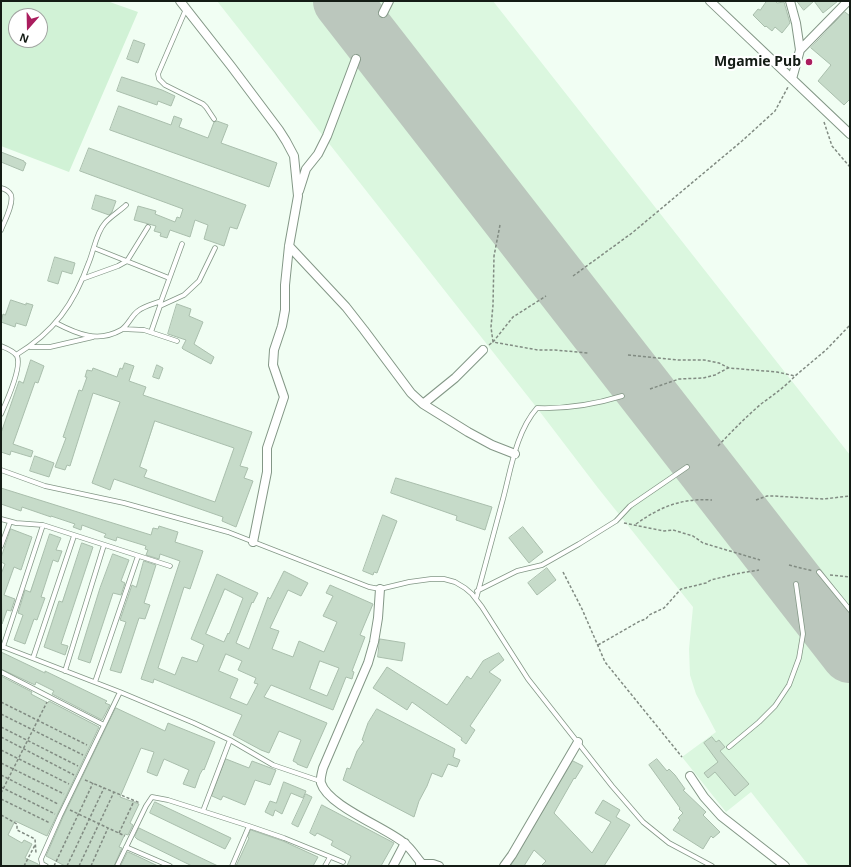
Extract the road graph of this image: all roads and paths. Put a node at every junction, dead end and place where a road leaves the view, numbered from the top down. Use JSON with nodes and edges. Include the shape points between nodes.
{"nodes":[{"id":1,"x":180,"y":1,"type":"edge"},
{"id":2,"x":389,"y":1,"type":"edge"},
{"id":3,"x":710,"y":1,"type":"edge"},
{"id":4,"x":790,"y":1,"type":"edge"},
{"id":5,"x":848,"y":1,"type":"edge"},
{"id":6,"x":186,"y":9,"type":"junction"},
{"id":7,"x":384,"y":13,"type":"dead end"},
{"id":8,"x":800,"y":50,"type":"junction"},
{"id":9,"x":356,"y":59,"type":"dead end"},
{"id":10,"x":792,"y":79,"type":"junction"},
{"id":11,"x":214,"y":119,"type":"dead end"},
{"id":12,"x":824,"y":121,"type":"dead end"},
{"id":13,"x":850,"y":134,"type":"edge"},
{"id":14,"x":850,"y":166,"type":"edge"},
{"id":15,"x":1,"y":188,"type":"edge"},
{"id":16,"x":298,"y":196,"type":"junction"},
{"id":17,"x":126,"y":205,"type":"dead end"},
{"id":18,"x":500,"y":225,"type":"dead end"},
{"id":19,"x":148,"y":227,"type":"dead end"},
{"id":20,"x":1,"y":230,"type":"edge"},
{"id":21,"x":182,"y":244,"type":"dead end"},
{"id":22,"x":289,"y":246,"type":"junction"},
{"id":23,"x":94,"y":248,"type":"junction"},
{"id":24,"x":215,"y":248,"type":"dead end"},
{"id":25,"x":127,"y":261,"type":"junction"},
{"id":26,"x":573,"y":276,"type":"dead end"},
{"id":27,"x":169,"y":278,"type":"junction"},
{"id":28,"x":82,"y":280,"type":"junction"},
{"id":29,"x":546,"y":296,"type":"dead end"},
{"id":30,"x":161,"y":302,"type":"junction"},
{"id":31,"x":160,"y":306,"type":"junction"},
{"id":32,"x":56,"y":323,"type":"junction"},
{"id":33,"x":850,"y":325,"type":"edge"},
{"id":34,"x":123,"y":329,"type":"junction"},
{"id":35,"x":151,"y":332,"type":"junction"},
{"id":36,"x":95,"y":337,"type":"junction"},
{"id":37,"x":177,"y":342,"type":"dead end"},
{"id":38,"x":493,"y":342,"type":"junction"},
{"id":39,"x":1,"y":346,"type":"edge"},
{"id":40,"x":30,"y":347,"type":"junction"},
{"id":41,"x":483,"y":350,"type":"joint"},
{"id":42,"x":588,"y":353,"type":"dead end"},
{"id":43,"x":16,"y":355,"type":"junction"},
{"id":44,"x":628,"y":355,"type":"dead end"},
{"id":45,"x":729,"y":368,"type":"junction"},
{"id":46,"x":795,"y":376,"type":"junction"},
{"id":47,"x":650,"y":389,"type":"dead end"},
{"id":48,"x":622,"y":396,"type":"dead end"},
{"id":49,"x":423,"y":404,"type":"junction"},
{"id":50,"x":1,"y":414,"type":"edge"},
{"id":51,"x":718,"y":446,"type":"dead end"},
{"id":52,"x":515,"y":454,"type":"junction"},
{"id":53,"x":687,"y":467,"type":"dead end"},
{"id":54,"x":1,"y":470,"type":"edge"},
{"id":55,"x":850,"y":496,"type":"edge"},
{"id":56,"x":712,"y":500,"type":"dead end"},
{"id":57,"x":756,"y":500,"type":"dead end"},
{"id":58,"x":1,"y":519,"type":"edge"},
{"id":59,"x":616,"y":521,"type":"junction"},
{"id":60,"x":10,"y":522,"type":"junction"},
{"id":61,"x":636,"y":524,"type":"junction"},
{"id":62,"x":43,"y":525,"type":"junction"},
{"id":63,"x":74,"y":536,"type":"junction"},
{"id":64,"x":253,"y":542,"type":"junction"},
{"id":65,"x":104,"y":545,"type":"junction"},
{"id":66,"x":1,"y":546,"type":"edge"},
{"id":67,"x":138,"y":556,"type":"junction"},
{"id":68,"x":760,"y":560,"type":"dead end"},
{"id":69,"x":170,"y":566,"type":"dead end"},
{"id":70,"x":760,"y":570,"type":"dead end"},
{"id":71,"x":563,"y":572,"type":"dead end"},
{"id":72,"x":819,"y":572,"type":"dead end"},
{"id":73,"x":796,"y":584,"type":"dead end"},
{"id":74,"x":380,"y":589,"type":"junction"},
{"id":75,"x":478,"y":590,"type":"junction"},
{"id":76,"x":472,"y":594,"type":"junction"},
{"id":77,"x":476,"y":599,"type":"junction"},
{"id":78,"x":850,"y":610,"type":"edge"},
{"id":79,"x":2,"y":646,"type":"edge"},
{"id":80,"x":597,"y":646,"type":"junction"},
{"id":81,"x":33,"y":658,"type":"junction"},
{"id":82,"x":65,"y":670,"type":"junction"},
{"id":83,"x":1,"y":672,"type":"edge"},
{"id":84,"x":95,"y":682,"type":"junction"},
{"id":85,"x":120,"y":692,"type":"junction"},
{"id":86,"x":50,"y":697,"type":"junction"},
{"id":87,"x":1,"y":702,"type":"edge"},
{"id":88,"x":1,"y":714,"type":"edge"},
{"id":89,"x":38,"y":720,"type":"junction"},
{"id":90,"x":104,"y":725,"type":"junction"},
{"id":91,"x":1,"y":727,"type":"edge"},
{"id":92,"x":33,"y":730,"type":"junction"},
{"id":93,"x":1,"y":737,"type":"edge"},
{"id":94,"x":230,"y":740,"type":"junction"},
{"id":95,"x":28,"y":741,"type":"junction"},
{"id":96,"x":578,"y":742,"type":"junction"},
{"id":97,"x":730,"y":747,"type":"dead end"},
{"id":98,"x":93,"y":748,"type":"junction"},
{"id":99,"x":24,"y":749,"type":"junction"},
{"id":100,"x":1,"y":750,"type":"edge"},
{"id":101,"x":88,"y":757,"type":"junction"},
{"id":102,"x":682,"y":757,"type":"dead end"},
{"id":103,"x":18,"y":759,"type":"junction"},
{"id":104,"x":1,"y":763,"type":"edge"},
{"id":105,"x":14,"y":769,"type":"junction"},
{"id":106,"x":83,"y":769,"type":"junction"},
{"id":107,"x":1,"y":774,"type":"edge"},
{"id":108,"x":690,"y":776,"type":"dead end"},
{"id":109,"x":79,"y":777,"type":"junction"},
{"id":110,"x":8,"y":778,"type":"junction"},
{"id":111,"x":320,"y":781,"type":"junction"},
{"id":112,"x":93,"y":783,"type":"junction"},
{"id":113,"x":74,"y":786,"type":"junction"},
{"id":114,"x":2,"y":788,"type":"edge"},
{"id":115,"x":104,"y":788,"type":"junction"},
{"id":116,"x":114,"y":792,"type":"junction"},
{"id":117,"x":1,"y":793,"type":"edge"},
{"id":118,"x":69,"y":796,"type":"junction"},
{"id":119,"x":1,"y":799,"type":"edge"},
{"id":120,"x":134,"y":800,"type":"junction"},
{"id":121,"x":146,"y":806,"type":"junction"},
{"id":122,"x":64,"y":807,"type":"junction"},
{"id":123,"x":203,"y":811,"type":"junction"},
{"id":124,"x":78,"y":814,"type":"junction"},
{"id":125,"x":1,"y":815,"type":"edge"},
{"id":126,"x":60,"y":816,"type":"junction"},
{"id":127,"x":90,"y":819,"type":"junction"},
{"id":128,"x":99,"y":824,"type":"junction"},
{"id":129,"x":55,"y":826,"type":"junction"},
{"id":130,"x":249,"y":826,"type":"junction"},
{"id":131,"x":108,"y":828,"type":"junction"},
{"id":132,"x":119,"y":833,"type":"junction"},
{"id":133,"x":131,"y":838,"type":"junction"},
{"id":134,"x":405,"y":843,"type":"junction"},
{"id":135,"x":35,"y":844,"type":"junction"},
{"id":136,"x":126,"y":847,"type":"junction"},
{"id":137,"x":330,"y":857,"type":"junction"},
{"id":138,"x":41,"y":858,"type":"junction"},
{"id":139,"x":343,"y":862,"type":"dead end"},
{"id":140,"x":421,"y":865,"type":"edge"},
{"id":141,"x":24,"y":866,"type":"edge"},
{"id":142,"x":46,"y":866,"type":"edge"},
{"id":143,"x":54,"y":866,"type":"edge"},
{"id":144,"x":67,"y":866,"type":"edge"},
{"id":145,"x":79,"y":866,"type":"edge"},
{"id":146,"x":90,"y":866,"type":"edge"},
{"id":147,"x":117,"y":866,"type":"edge"},
{"id":148,"x":170,"y":866,"type":"edge"},
{"id":149,"x":232,"y":866,"type":"edge"},
{"id":150,"x":325,"y":866,"type":"edge"},
{"id":151,"x":394,"y":866,"type":"edge"},
{"id":152,"x":439,"y":866,"type":"edge"},
{"id":153,"x":504,"y":866,"type":"edge"},
{"id":154,"x":712,"y":866,"type":"edge"},
{"id":155,"x":785,"y":866,"type":"edge"}],
"edges":[{"from":1,"to":6,"type":"street"},
{"from":2,"to":7,"type":"street"},
{"from":3,"to":10,"type":"street"},
{"from":4,"to":8,"type":"street"},
{"from":5,"to":8,"type":"street"},
{"from":6,"to":11,"type":"lane","via":[[158,74],[159,79],[165,85],[203,104]]},
{"from":6,"to":16,"type":"street","via":[[286,141],[294,156]]},
{"from":8,"to":10,"type":"street"},
{"from":9,"to":16,"type":"street","via":[[327,136],[318,154],[306,169]]},
{"from":10,"to":13,"type":"street"},
{"from":10,"to":26,"type":"path","via":[[775,111],[742,141],[632,233]]},
{"from":12,"to":14,"type":"path","via":[[832,146]]},
{"from":15,"to":20,"type":"lane","via":[[11,195],[11,205]]},
{"from":16,"to":22,"type":"street"},
{"from":17,"to":23,"type":"lane","via":[[105,222]]},
{"from":18,"to":38,"type":"path","via":[[494,256]]},
{"from":19,"to":25,"type":"lane"},
{"from":21,"to":27,"type":"lane"},
{"from":22,"to":49,"type":"street","via":[[346,307],[411,393]]},
{"from":22,"to":64,"type":"street","via":[[282,326],[274,350],[273,365],[284,397],[268,448],[267,472]]},
{"from":23,"to":25,"type":"lane"},
{"from":23,"to":28,"type":"lane"},
{"from":24,"to":31,"type":"lane","via":[[199,281],[184,295]]},
{"from":25,"to":27,"type":"lane"},
{"from":25,"to":28,"type":"lane"},
{"from":27,"to":30,"type":"lane"},
{"from":28,"to":32,"type":"lane"},
{"from":29,"to":38,"type":"path","via":[[513,317]]},
{"from":30,"to":31,"type":"lane"},
{"from":30,"to":34,"type":"lane","via":[[138,311]]},
{"from":31,"to":35,"type":"lane"},
{"from":32,"to":36,"type":"lane","via":[[76,333]]},
{"from":32,"to":40,"type":"lane"},
{"from":33,"to":46,"type":"path","via":[[826,350]]},
{"from":34,"to":35,"type":"lane"},
{"from":34,"to":36,"type":"lane"},
{"from":35,"to":37,"type":"lane"},
{"from":36,"to":40,"type":"lane","via":[[50,347]]},
{"from":38,"to":41,"type":"path"},
{"from":38,"to":42,"type":"path","via":[[538,350]]},
{"from":39,"to":43,"type":"lane"},
{"from":40,"to":43,"type":"lane"},
{"from":41,"to":49,"type":"street","via":[[455,378]]},
{"from":43,"to":50,"type":"lane","via":[[18,368]]},
{"from":44,"to":45,"type":"path","via":[[704,360]]},
{"from":45,"to":46,"type":"path"},
{"from":45,"to":47,"type":"path","via":[[715,375],[680,379]]},
{"from":46,"to":51,"type":"path","via":[[743,419]]},
{"from":48,"to":52,"type":"lane","via":[[601,403],[561,409],[537,408],[523,430]]},
{"from":49,"to":52,"type":"street","via":[[474,435]]},
{"from":52,"to":75,"type":"lane"},
{"from":53,"to":59,"type":"lane","via":[[630,506]]},
{"from":54,"to":64,"type":"lane","via":[[45,486],[160,512]]},
{"from":55,"to":57,"type":"path","via":[[822,500],[767,496]]},
{"from":56,"to":61,"type":"path","via":[[688,500],[665,507]]},
{"from":58,"to":60,"type":"lane"},
{"from":59,"to":61,"type":"path"},
{"from":59,"to":75,"type":"lane","via":[[542,565],[518,572]]},
{"from":60,"to":62,"type":"lane"},
{"from":60,"to":66,"type":"lane"},
{"from":61,"to":68,"type":"path","via":[[693,536],[703,542]]},
{"from":62,"to":63,"type":"lane"},
{"from":62,"to":79,"type":"lane"},
{"from":63,"to":65,"type":"lane"},
{"from":63,"to":81,"type":"lane"},
{"from":64,"to":74,"type":"lane"},
{"from":65,"to":67,"type":"lane"},
{"from":65,"to":82,"type":"lane"},
{"from":67,"to":69,"type":"lane"},
{"from":67,"to":84,"type":"lane"},
{"from":70,"to":80,"type":"path","via":[[681,589],[661,610]]},
{"from":71,"to":80,"type":"path"},
{"from":72,"to":78,"type":"lane"},
{"from":73,"to":97,"type":"lane","via":[[803,634],[799,658],[789,685],[775,706]]},
{"from":74,"to":76,"type":"lane","via":[[409,582],[444,579],[455,582]]},
{"from":74,"to":111,"type":"street","via":[[378,618],[368,663],[323,768]]},
{"from":75,"to":76,"type":"lane"},
{"from":75,"to":77,"type":"lane"},
{"from":76,"to":77,"type":"lane"},
{"from":77,"to":96,"type":"lane","via":[[528,679]]},
{"from":79,"to":81,"type":"lane"},
{"from":80,"to":102,"type":"path","via":[[604,662]]},
{"from":81,"to":82,"type":"lane"},
{"from":82,"to":84,"type":"lane"},
{"from":83,"to":86,"type":"lane"},
{"from":84,"to":85,"type":"lane"},
{"from":85,"to":90,"type":"lane"},
{"from":85,"to":94,"type":"lane"},
{"from":86,"to":89,"type":"path"},
{"from":86,"to":90,"type":"lane"},
{"from":87,"to":89,"type":"path"},
{"from":88,"to":92,"type":"path"},
{"from":89,"to":92,"type":"path"},
{"from":89,"to":98,"type":"path"},
{"from":90,"to":98,"type":"lane"},
{"from":91,"to":95,"type":"path"},
{"from":92,"to":95,"type":"path"},
{"from":92,"to":101,"type":"path"},
{"from":93,"to":99,"type":"path"},
{"from":94,"to":111,"type":"lane","via":[[273,765]]},
{"from":94,"to":123,"type":"lane"},
{"from":95,"to":99,"type":"path"},
{"from":95,"to":106,"type":"path"},
{"from":96,"to":153,"type":"street"},
{"from":96,"to":154,"type":"lane","via":[[643,822],[669,843]]},
{"from":98,"to":101,"type":"lane"},
{"from":99,"to":103,"type":"path"},
{"from":99,"to":109,"type":"path"},
{"from":100,"to":103,"type":"path"},
{"from":101,"to":106,"type":"lane"},
{"from":103,"to":105,"type":"path"},
{"from":103,"to":113,"type":"path"},
{"from":104,"to":105,"type":"path"},
{"from":105,"to":110,"type":"path"},
{"from":105,"to":118,"type":"path"},
{"from":106,"to":109,"type":"lane"},
{"from":107,"to":110,"type":"path"},
{"from":108,"to":155,"type":"street","via":[[721,816]]},
{"from":109,"to":112,"type":"path"},
{"from":109,"to":113,"type":"lane"},
{"from":110,"to":114,"type":"path"},
{"from":110,"to":122,"type":"path"},
{"from":111,"to":134,"type":"street","via":[[331,797]]},
{"from":112,"to":115,"type":"path"},
{"from":112,"to":124,"type":"path"},
{"from":113,"to":118,"type":"lane"},
{"from":114,"to":117,"type":"path"},
{"from":114,"to":126,"type":"path"},
{"from":115,"to":116,"type":"path"},
{"from":115,"to":127,"type":"path"},
{"from":116,"to":120,"type":"path"},
{"from":116,"to":128,"type":"path"},
{"from":118,"to":122,"type":"lane"},
{"from":119,"to":129,"type":"path"},
{"from":120,"to":121,"type":"path"},
{"from":120,"to":132,"type":"path"},
{"from":121,"to":123,"type":"lane","via":[[152,797]]},
{"from":121,"to":133,"type":"lane"},
{"from":122,"to":124,"type":"path"},
{"from":122,"to":126,"type":"lane"},
{"from":123,"to":130,"type":"lane"},
{"from":124,"to":127,"type":"path"},
{"from":124,"to":143,"type":"path"},
{"from":125,"to":135,"type":"path","via":[[17,824],[17,830],[35,839]]},
{"from":126,"to":129,"type":"lane"},
{"from":127,"to":128,"type":"path"},
{"from":127,"to":144,"type":"path"},
{"from":128,"to":131,"type":"path"},
{"from":128,"to":145,"type":"path"},
{"from":129,"to":138,"type":"lane"},
{"from":130,"to":137,"type":"lane"},
{"from":130,"to":149,"type":"lane"},
{"from":131,"to":132,"type":"path"},
{"from":131,"to":146,"type":"path"},
{"from":132,"to":133,"type":"path"},
{"from":133,"to":136,"type":"lane"},
{"from":134,"to":140,"type":"street"},
{"from":134,"to":151,"type":"street"},
{"from":135,"to":138,"type":"path","via":[[36,855]]},
{"from":135,"to":141,"type":"path"},
{"from":136,"to":147,"type":"lane"},
{"from":136,"to":148,"type":"lane"},
{"from":137,"to":139,"type":"lane"},
{"from":137,"to":150,"type":"lane"},
{"from":138,"to":142,"type":"lane","via":[[42,864]]},
{"from":140,"to":152,"type":"street"}]}
